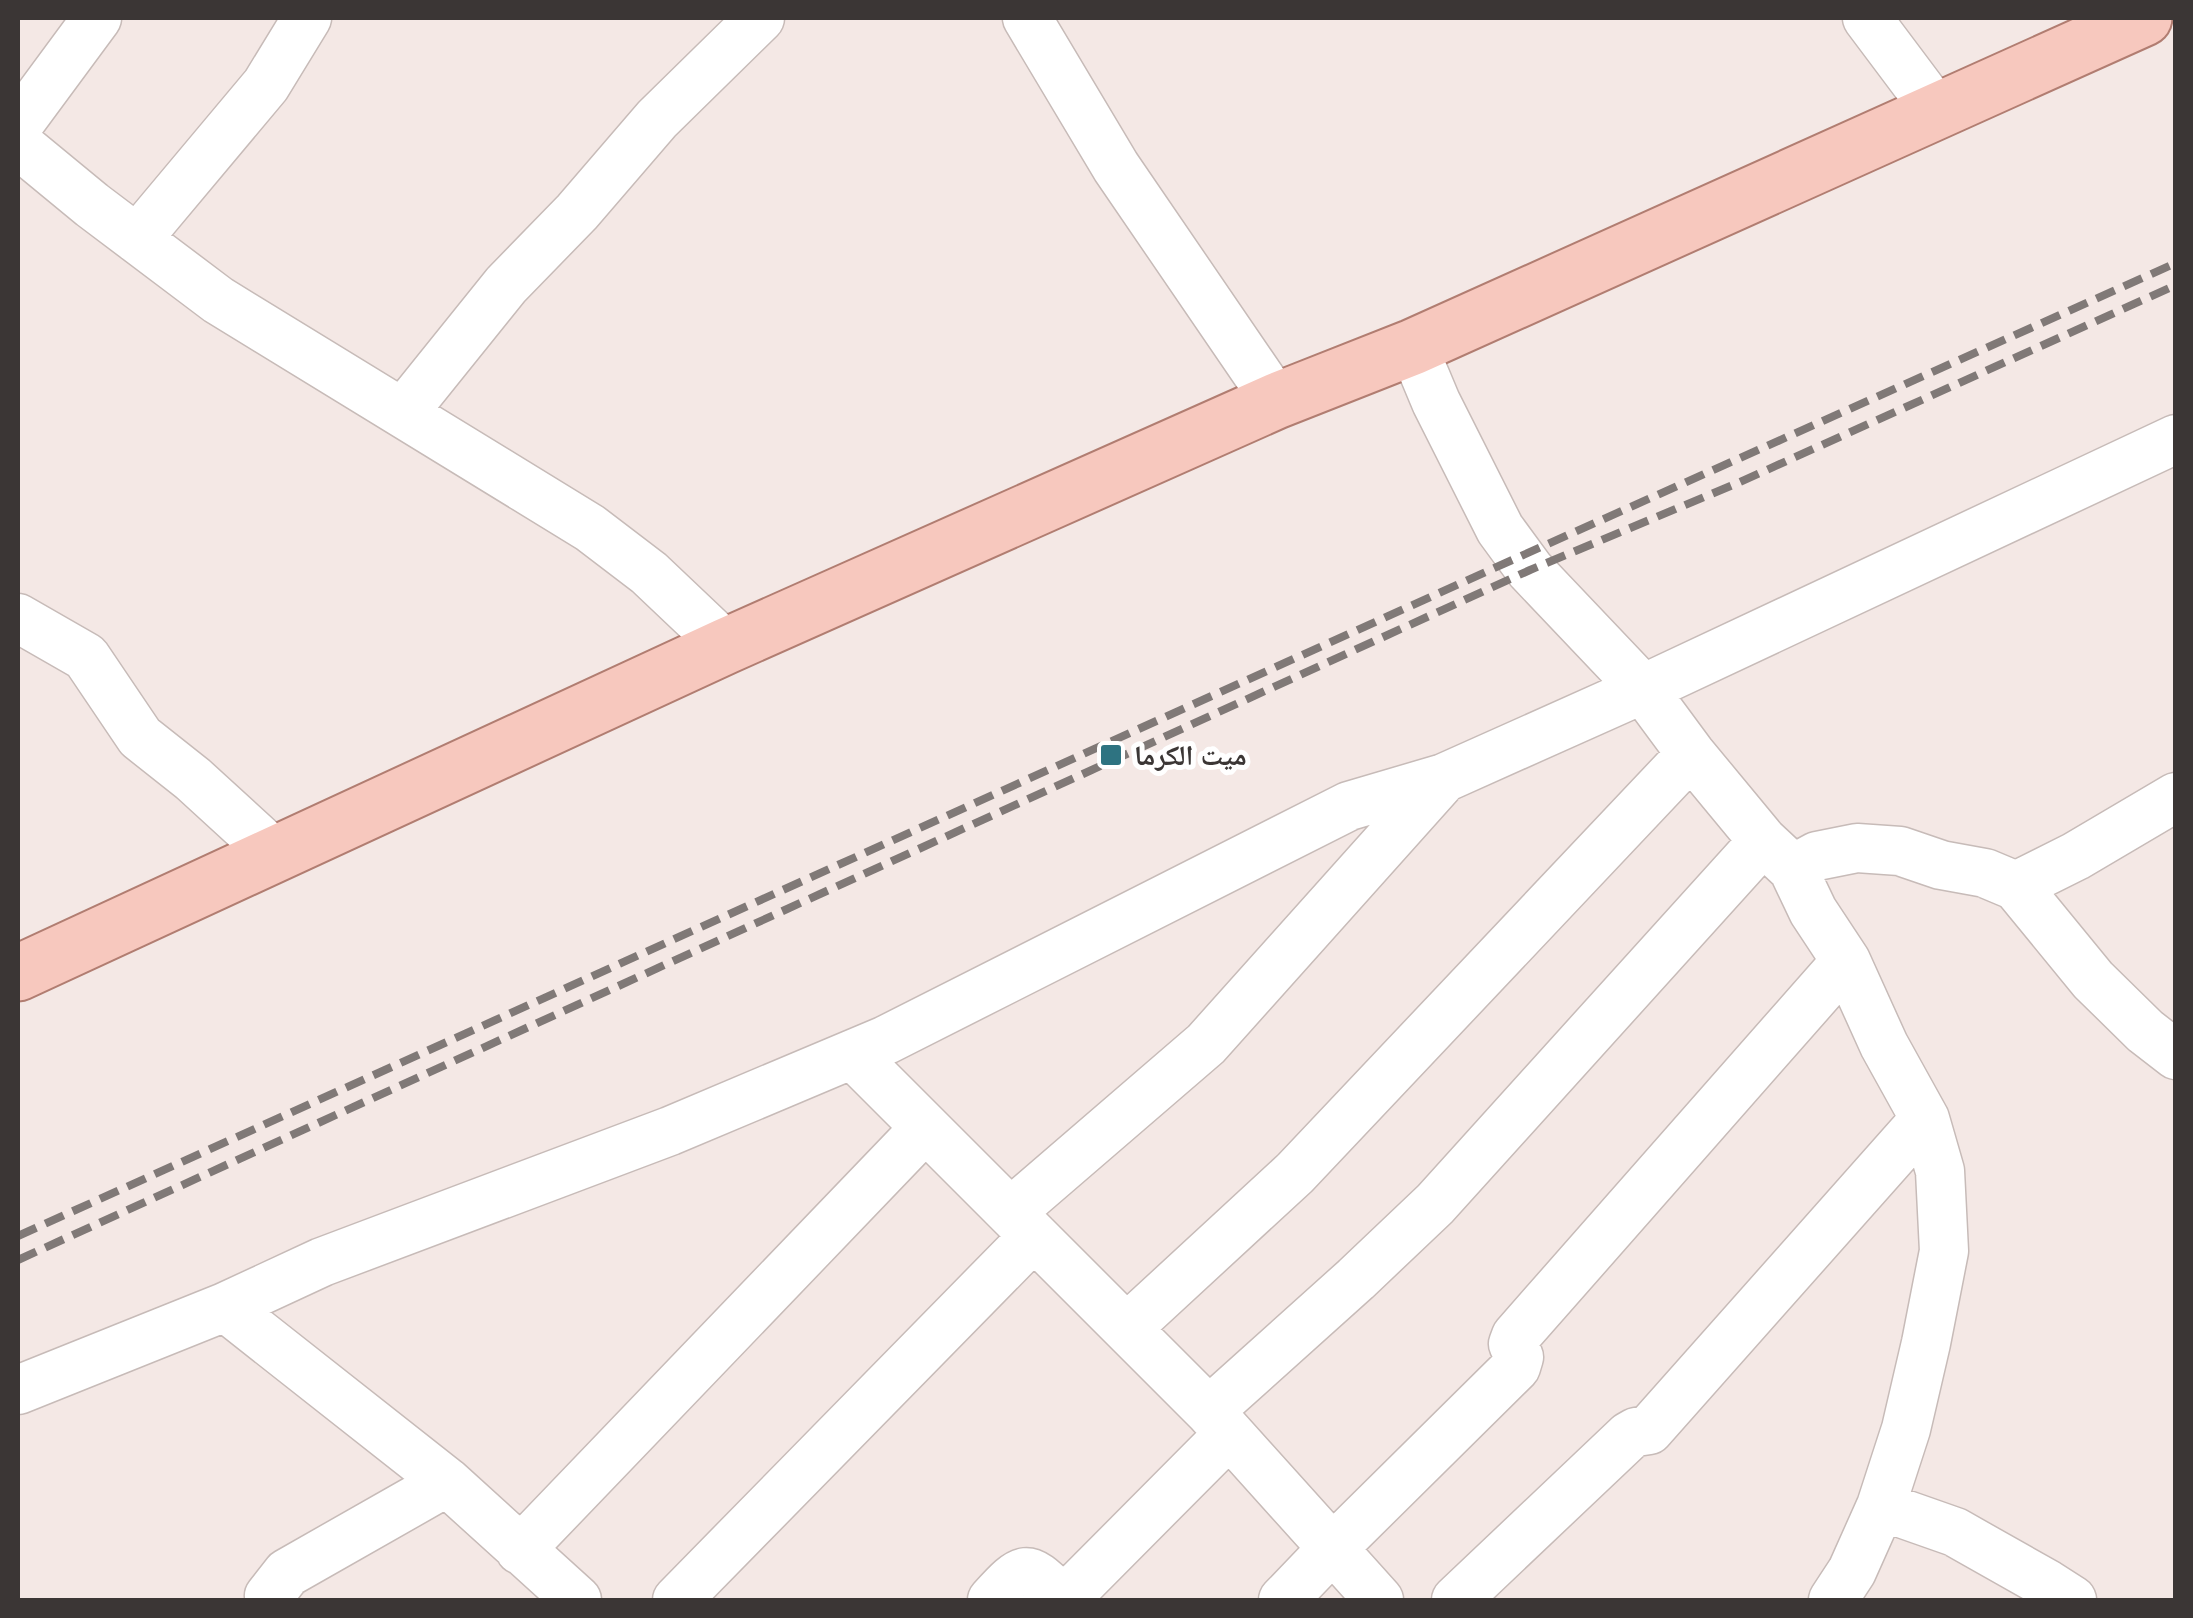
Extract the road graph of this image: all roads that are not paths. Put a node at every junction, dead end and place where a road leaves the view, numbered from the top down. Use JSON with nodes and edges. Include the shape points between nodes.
{"nodes":[{"id":1,"x":98,"y":18,"type":"edge"},
{"id":2,"x":307,"y":18,"type":"edge"},
{"id":3,"x":760,"y":18,"type":"edge"},
{"id":4,"x":1867,"y":18,"type":"edge"},
{"id":5,"x":2144,"y":18,"type":"edge"},
{"id":6,"x":1032,"y":19,"type":"edge"},
{"id":7,"x":1936,"y":110,"type":"junction"},
{"id":8,"x":18,"y":125,"type":"edge"},
{"id":9,"x":18,"y":144,"type":"edge"},
{"id":10,"x":137,"y":239,"type":"junction"},
{"id":11,"x":1413,"y":347,"type":"junction"},
{"id":12,"x":1276,"y":401,"type":"junction"},
{"id":13,"x":403,"y":414,"type":"junction"},
{"id":14,"x":2176,"y":439,"type":"edge"},
{"id":15,"x":18,"y":618,"type":"edge"},
{"id":16,"x":726,"y":646,"type":"junction"},
{"id":17,"x":1643,"y":689,"type":"junction"},
{"id":18,"x":1692,"y":754,"type":"junction"},
{"id":19,"x":1444,"y":778,"type":"junction"},
{"id":20,"x":2175,"y":799,"type":"edge"},
{"id":21,"x":275,"y":854,"type":"junction"},
{"id":22,"x":1778,"y":855,"type":"junction"},
{"id":23,"x":2016,"y":886,"type":"junction"},
{"id":24,"x":1846,"y":960,"type":"junction"},
{"id":25,"x":18,"y":973,"type":"edge"},
{"id":26,"x":852,"y":1054,"type":"junction"},
{"id":27,"x":2176,"y":1055,"type":"edge"},
{"id":28,"x":1926,"y":1119,"type":"junction"},
{"id":29,"x":926,"y":1128,"type":"junction"},
{"id":30,"x":1022,"y":1224,"type":"junction"},
{"id":31,"x":225,"y":1307,"type":"junction"},
{"id":32,"x":1127,"y":1328,"type":"junction"},
{"id":33,"x":18,"y":1390,"type":"edge"},
{"id":34,"x":1219,"y":1422,"type":"junction"},
{"id":35,"x":448,"y":1482,"type":"junction"},
{"id":36,"x":1880,"y":1506,"type":"junction"},
{"id":37,"x":1332,"y":1549,"type":"junction"},
{"id":38,"x":520,"y":1550,"type":"junction"},
{"id":39,"x":270,"y":1600,"type":"edge"},
{"id":40,"x":577,"y":1600,"type":"edge"},
{"id":41,"x":677,"y":1600,"type":"edge"},
{"id":42,"x":992,"y":1600,"type":"edge"},
{"id":43,"x":1283,"y":1600,"type":"edge"},
{"id":44,"x":1379,"y":1600,"type":"edge"},
{"id":45,"x":1456,"y":1600,"type":"edge"},
{"id":46,"x":1833,"y":1600,"type":"edge"},
{"id":47,"x":2072,"y":1600,"type":"edge"}],
"edges":[{"from":1,"to":8,"type":"street"},
{"from":2,"to":10,"type":"street","via":[[266,84]]},
{"from":3,"to":13,"type":"street","via":[[506,284]]},
{"from":4,"to":7,"type":"street"},
{"from":5,"to":7,"type":"main road"},
{"from":6,"to":12,"type":"street","via":[[1116,167]]},
{"from":7,"to":11,"type":"main road"},
{"from":9,"to":10,"type":"street"},
{"from":10,"to":13,"type":"street","via":[[218,300]]},
{"from":11,"to":12,"type":"main road"},
{"from":11,"to":17,"type":"street","via":[[1500,529]]},
{"from":12,"to":16,"type":"main road"},
{"from":13,"to":16,"type":"street","via":[[590,528]]},
{"from":14,"to":17,"type":"street"},
{"from":15,"to":21,"type":"street","via":[[86,657],[140,737]]},
{"from":16,"to":21,"type":"main road"},
{"from":17,"to":18,"type":"street"},
{"from":17,"to":19,"type":"street"},
{"from":18,"to":22,"type":"street"},
{"from":18,"to":32,"type":"street","via":[[1294,1172]]},
{"from":19,"to":26,"type":"street","via":[[1349,806]]},
{"from":19,"to":30,"type":"street","via":[[1206,1044]]},
{"from":20,"to":23,"type":"street"},
{"from":21,"to":25,"type":"main road"},
{"from":22,"to":23,"type":"street","via":[[1900,851]]},
{"from":22,"to":24,"type":"street"},
{"from":22,"to":34,"type":"street"},
{"from":23,"to":27,"type":"street","via":[[2093,980]]},
{"from":24,"to":28,"type":"street"},
{"from":24,"to":37,"type":"street","via":[[1516,1336],[1516,1367]]},
{"from":26,"to":29,"type":"street"},
{"from":26,"to":31,"type":"street","via":[[670,1131],[322,1262]]},
{"from":28,"to":36,"type":"street","via":[[1940,1171],[1944,1251],[1906,1429]]},
{"from":28,"to":45,"type":"street","via":[[1649,1430],[1629,1436]]},
{"from":29,"to":30,"type":"street"},
{"from":29,"to":38,"type":"street"},
{"from":30,"to":32,"type":"street"},
{"from":30,"to":41,"type":"street"},
{"from":31,"to":33,"type":"street"},
{"from":31,"to":35,"type":"street"},
{"from":32,"to":34,"type":"street"},
{"from":34,"to":37,"type":"street"},
{"from":34,"to":42,"type":"street","via":[[1064,1600],[1027,1571]]},
{"from":35,"to":38,"type":"street"},
{"from":35,"to":39,"type":"street","via":[[286,1573]]},
{"from":36,"to":46,"type":"street"},
{"from":36,"to":47,"type":"street","via":[[1955,1532]]},
{"from":37,"to":43,"type":"street"},
{"from":37,"to":44,"type":"street"},
{"from":38,"to":40,"type":"street"}]}
